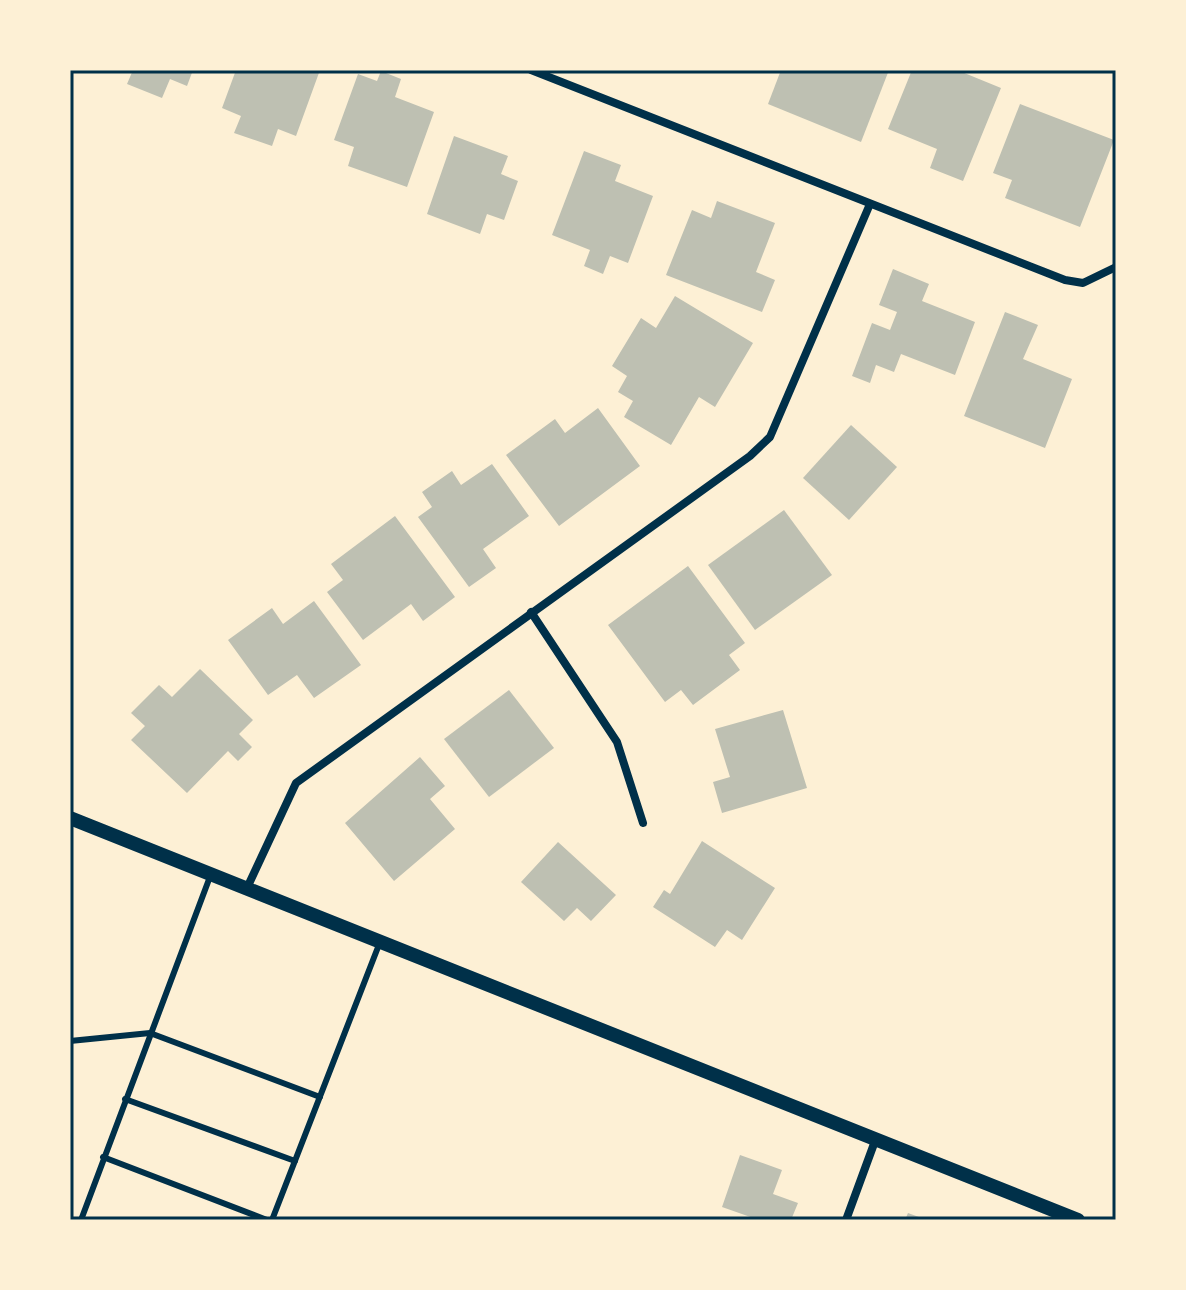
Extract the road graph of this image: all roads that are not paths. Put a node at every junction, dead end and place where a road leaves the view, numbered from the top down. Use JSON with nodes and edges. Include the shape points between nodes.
{"nodes":[{"id":1,"x":531,"y":70,"type":"edge"},
{"id":2,"x":870,"y":204,"type":"junction"},
{"id":3,"x":1116,"y":267,"type":"edge"},
{"id":4,"x":531,"y":612,"type":"junction"},
{"id":5,"x":70,"y":818,"type":"edge"},
{"id":6,"x":643,"y":823,"type":"dead end"},
{"id":7,"x":211,"y":874,"type":"junction"},
{"id":8,"x":247,"y":888,"type":"junction"},
{"id":9,"x":380,"y":942,"type":"junction"},
{"id":10,"x":150,"y":1033,"type":"junction"},
{"id":11,"x":70,"y":1041,"type":"edge"},
{"id":12,"x":320,"y":1097,"type":"junction"},
{"id":13,"x":125,"y":1099,"type":"junction"},
{"id":14,"x":875,"y":1141,"type":"junction"},
{"id":15,"x":103,"y":1157,"type":"junction"},
{"id":16,"x":295,"y":1161,"type":"junction"},
{"id":17,"x":81,"y":1220,"type":"edge"},
{"id":18,"x":270,"y":1220,"type":"edge"},
{"id":19,"x":846,"y":1220,"type":"edge"},
{"id":20,"x":1078,"y":1220,"type":"edge"}],
"edges":[{"from":1,"to":2,"type":"street"},
{"from":2,"to":3,"type":"street","via":[[1065,280],[1083,283]]},
{"from":2,"to":4,"type":"street","via":[[770,437]]},
{"from":4,"to":6,"type":"street","via":[[617,742]]},
{"from":4,"to":8,"type":"street","via":[[296,783]]},
{"from":5,"to":7,"type":"street"},
{"from":7,"to":8,"type":"street"},
{"from":7,"to":10,"type":"lane"},
{"from":8,"to":9,"type":"street"},
{"from":9,"to":12,"type":"lane"},
{"from":9,"to":14,"type":"street"},
{"from":10,"to":11,"type":"lane"},
{"from":10,"to":12,"type":"lane"},
{"from":10,"to":13,"type":"lane"},
{"from":12,"to":16,"type":"lane"},
{"from":13,"to":15,"type":"lane"},
{"from":13,"to":16,"type":"lane"},
{"from":14,"to":19,"type":"street"},
{"from":14,"to":20,"type":"street"},
{"from":15,"to":17,"type":"lane"},
{"from":15,"to":18,"type":"lane"},
{"from":16,"to":18,"type":"lane"}]}
